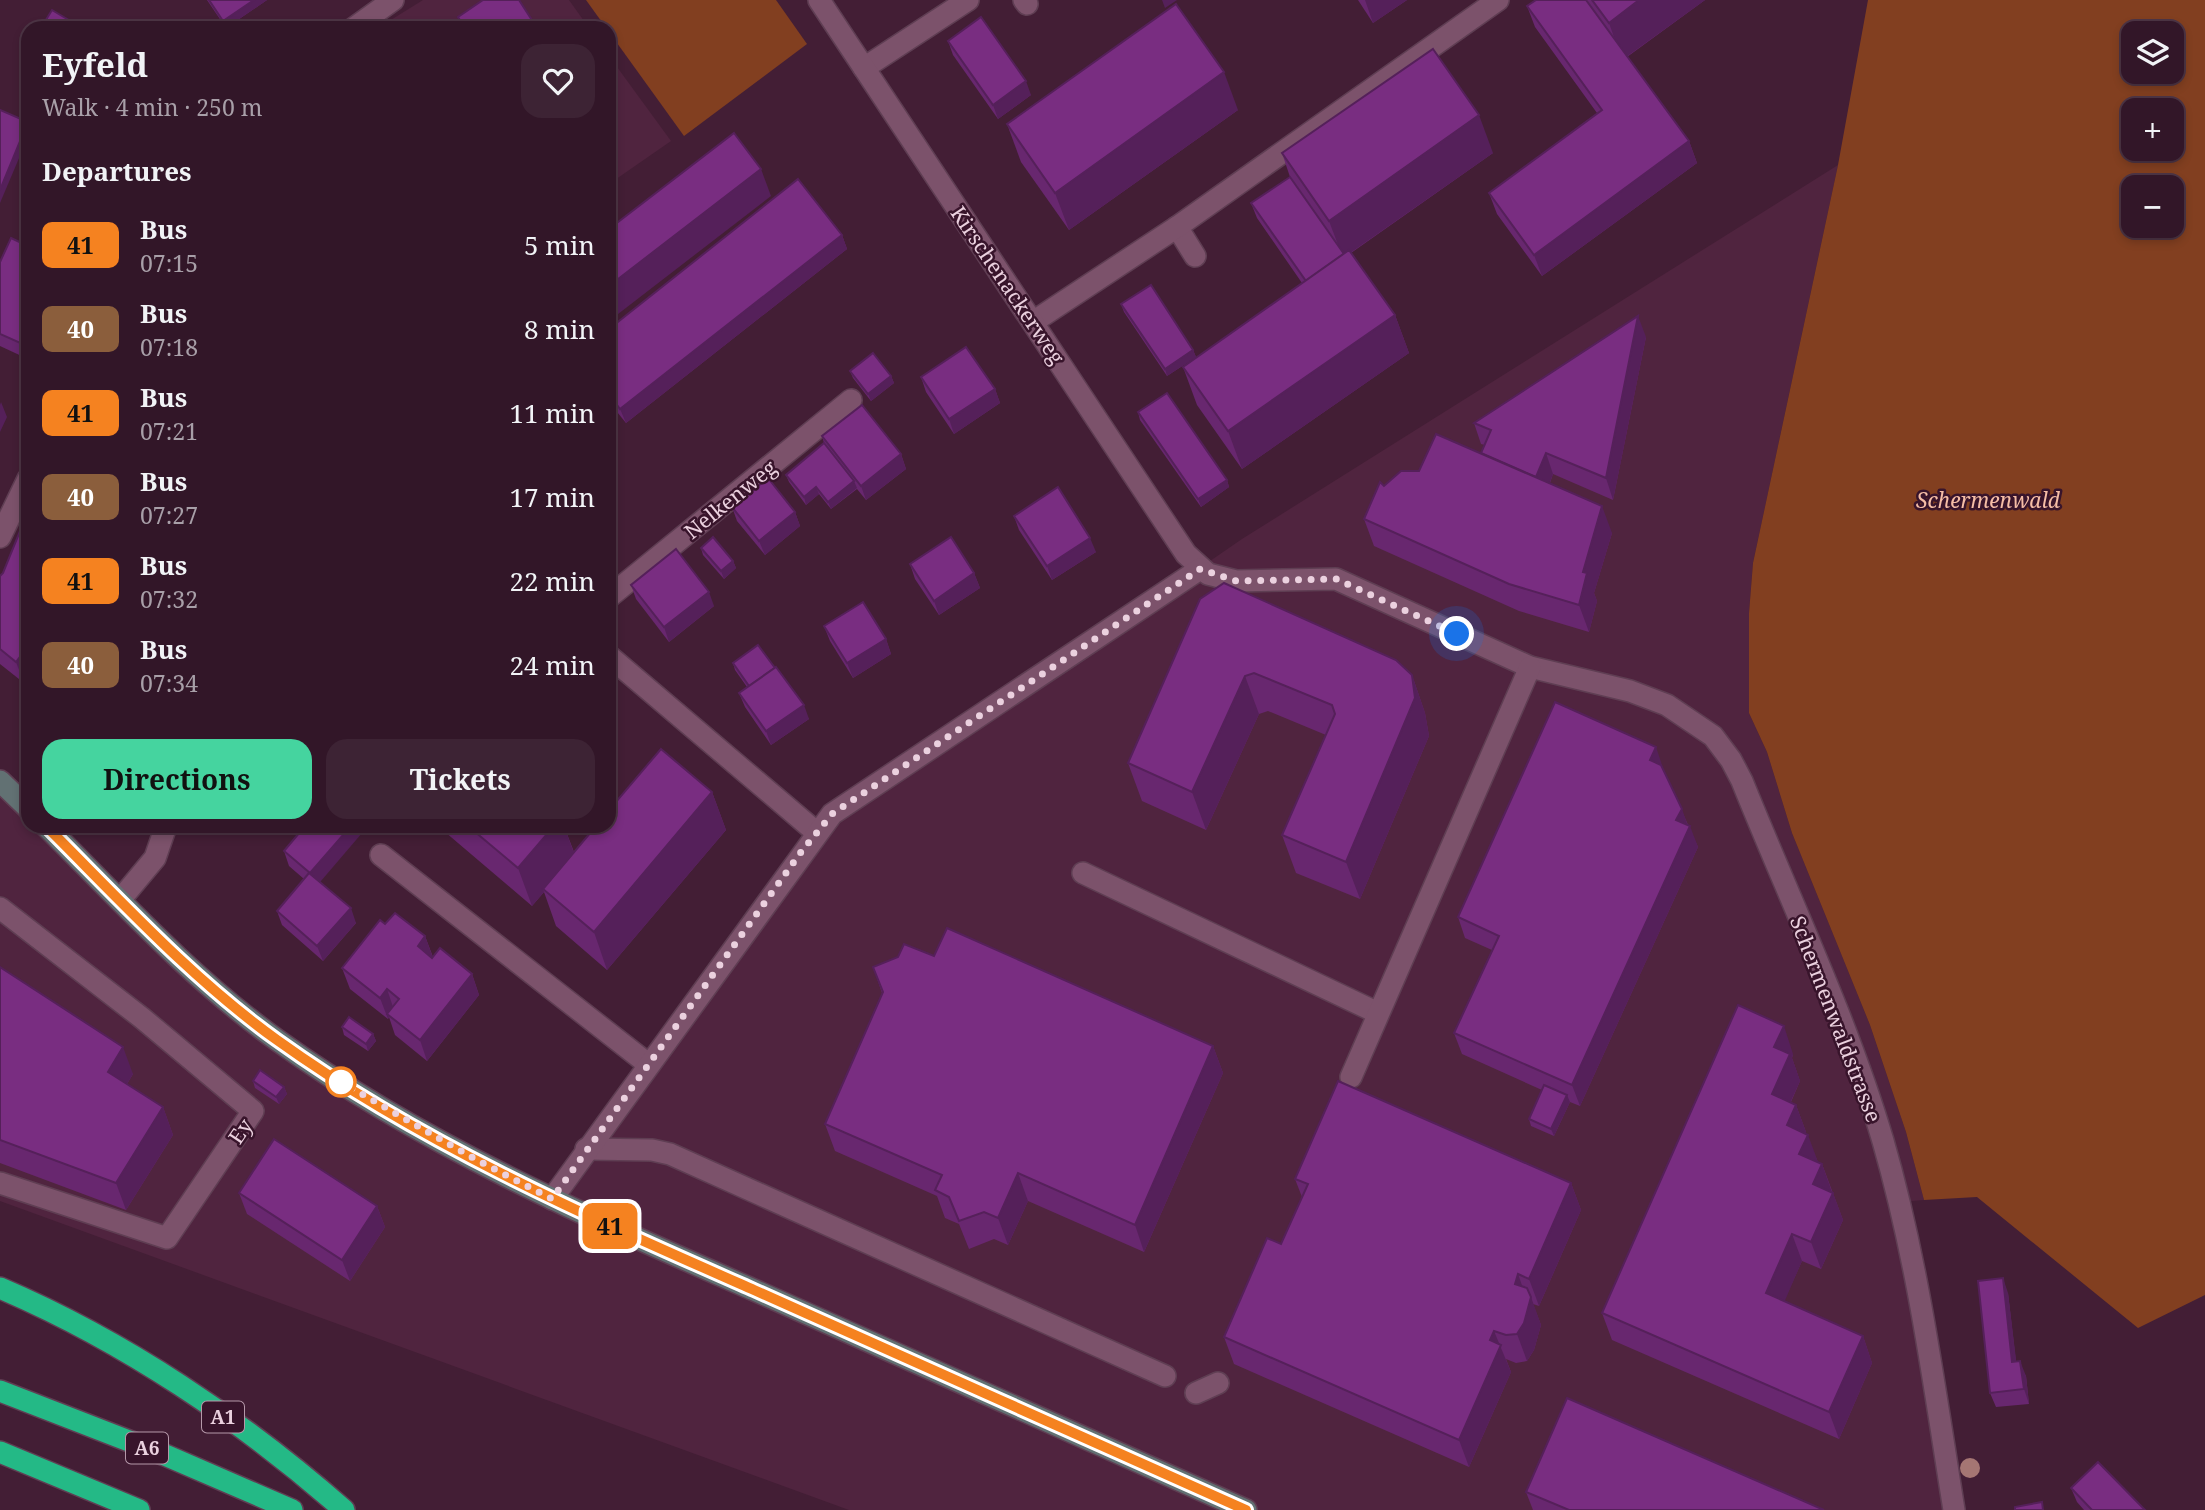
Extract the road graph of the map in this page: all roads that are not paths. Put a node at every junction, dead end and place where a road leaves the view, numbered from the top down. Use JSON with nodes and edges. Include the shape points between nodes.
{"nodes":[{"id":1,"x":393,"y":0,"type":"edge"},
{"id":2,"x":819,"y":0,"type":"edge"},
{"id":3,"x":968,"y":0,"type":"edge"},
{"id":4,"x":1498,"y":0,"type":"edge"},
{"id":5,"x":364,"y":21,"type":"edge"},
{"id":6,"x":864,"y":68,"type":"junction"},
{"id":7,"x":1177,"y":227,"type":"junction"},
{"id":8,"x":1195,"y":256,"type":"dead end"},
{"id":9,"x":1033,"y":322,"type":"junction"},
{"id":10,"x":851,"y":400,"type":"dead end"},
{"id":11,"x":21,"y":494,"type":"edge"},
{"id":12,"x":0,"y":537,"type":"edge"},
{"id":13,"x":1200,"y":569,"type":"junction"},
{"id":14,"x":616,"y":591,"type":"edge"},
{"id":15,"x":616,"y":662,"type":"edge"},
{"id":16,"x":1530,"y":667,"type":"junction"},
{"id":17,"x":0,"y":781,"type":"edge"},
{"id":18,"x":21,"y":801,"type":"edge"},
{"id":19,"x":816,"y":832,"type":"junction"},
{"id":20,"x":53,"y":833,"type":"edge"},
{"id":21,"x":164,"y":833,"type":"edge"},
{"id":22,"x":381,"y":855,"type":"dead end"},
{"id":23,"x":1083,"y":873,"type":"dead end"},
{"id":24,"x":120,"y":900,"type":"junction"},
{"id":25,"x":0,"y":908,"type":"edge"},
{"id":26,"x":1378,"y":1013,"type":"junction"},
{"id":27,"x":648,"y":1064,"type":"junction"},
{"id":28,"x":1351,"y":1077,"type":"dead end"},
{"id":29,"x":586,"y":1149,"type":"junction"},
{"id":30,"x":0,"y":1182,"type":"edge"},
{"id":31,"x":552,"y":1199,"type":"junction"},
{"id":32,"x":0,"y":1288,"type":"edge"},
{"id":33,"x":1165,"y":1376,"type":"dead end"},
{"id":34,"x":1218,"y":1383,"type":"dead end"},
{"id":35,"x":0,"y":1391,"type":"edge"},
{"id":36,"x":1196,"y":1393,"type":"dead end"},
{"id":37,"x":0,"y":1452,"type":"edge"},
{"id":38,"x":139,"y":1510,"type":"edge"},
{"id":39,"x":292,"y":1510,"type":"edge"},
{"id":40,"x":344,"y":1510,"type":"edge"},
{"id":41,"x":1246,"y":1510,"type":"edge"},
{"id":42,"x":1954,"y":1510,"type":"edge"}],
"edges":[{"from":1,"to":5,"type":"street"},
{"from":2,"to":6,"type":"street","name":"Kirschenackerweg"},
{"from":3,"to":6,"type":"street"},
{"from":4,"to":7,"type":"street"},
{"from":6,"to":9,"type":"street","name":"Kirschenackerweg"},
{"from":7,"to":8,"type":"street"},
{"from":7,"to":9,"type":"street"},
{"from":9,"to":13,"type":"street","name":"Kirschenackerweg"},
{"from":10,"to":14,"type":"street","name":"Nelkenweg"},
{"from":11,"to":12,"type":"street"},
{"from":13,"to":16,"type":"street","name":"Schermenwaldstrasse","via":[[1236,581],[1336,579]]},
{"from":13,"to":19,"type":"street","via":[[850,801]]},
{"from":15,"to":19,"type":"street"},
{"from":16,"to":26,"type":"street"},
{"from":16,"to":42,"type":"street","name":"Schermenwaldstrasse","via":[[1630,691],[1667,705],[1713,736],[1731,760],[1845,1034],[1882,1139],[1923,1310]]},
{"from":17,"to":18,"type":"main road"},
{"from":19,"to":27,"type":"street"},
{"from":20,"to":24,"type":"main road"},
{"from":21,"to":24,"type":"street","via":[[155,858]]},
{"from":22,"to":27,"type":"street"},
{"from":23,"to":26,"type":"street"},
{"from":24,"to":31,"type":"main road","via":[[232,1005],[277,1040],[416,1126]]},
{"from":25,"to":30,"type":"street","name":"Ey","via":[[253,1111],[167,1238]]},
{"from":26,"to":28,"type":"street"},
{"from":27,"to":29,"type":"street"},
{"from":29,"to":31,"type":"street"},
{"from":29,"to":33,"type":"street","via":[[670,1154]]},
{"from":31,"to":41,"type":"main road"},
{"from":32,"to":40,"type":"highway","number":"A1","via":[[95,1336],[240,1428]]},
{"from":34,"to":36,"type":"street"},
{"from":35,"to":39,"type":"highway","number":"A6"},
{"from":37,"to":38,"type":"highway"}]}
